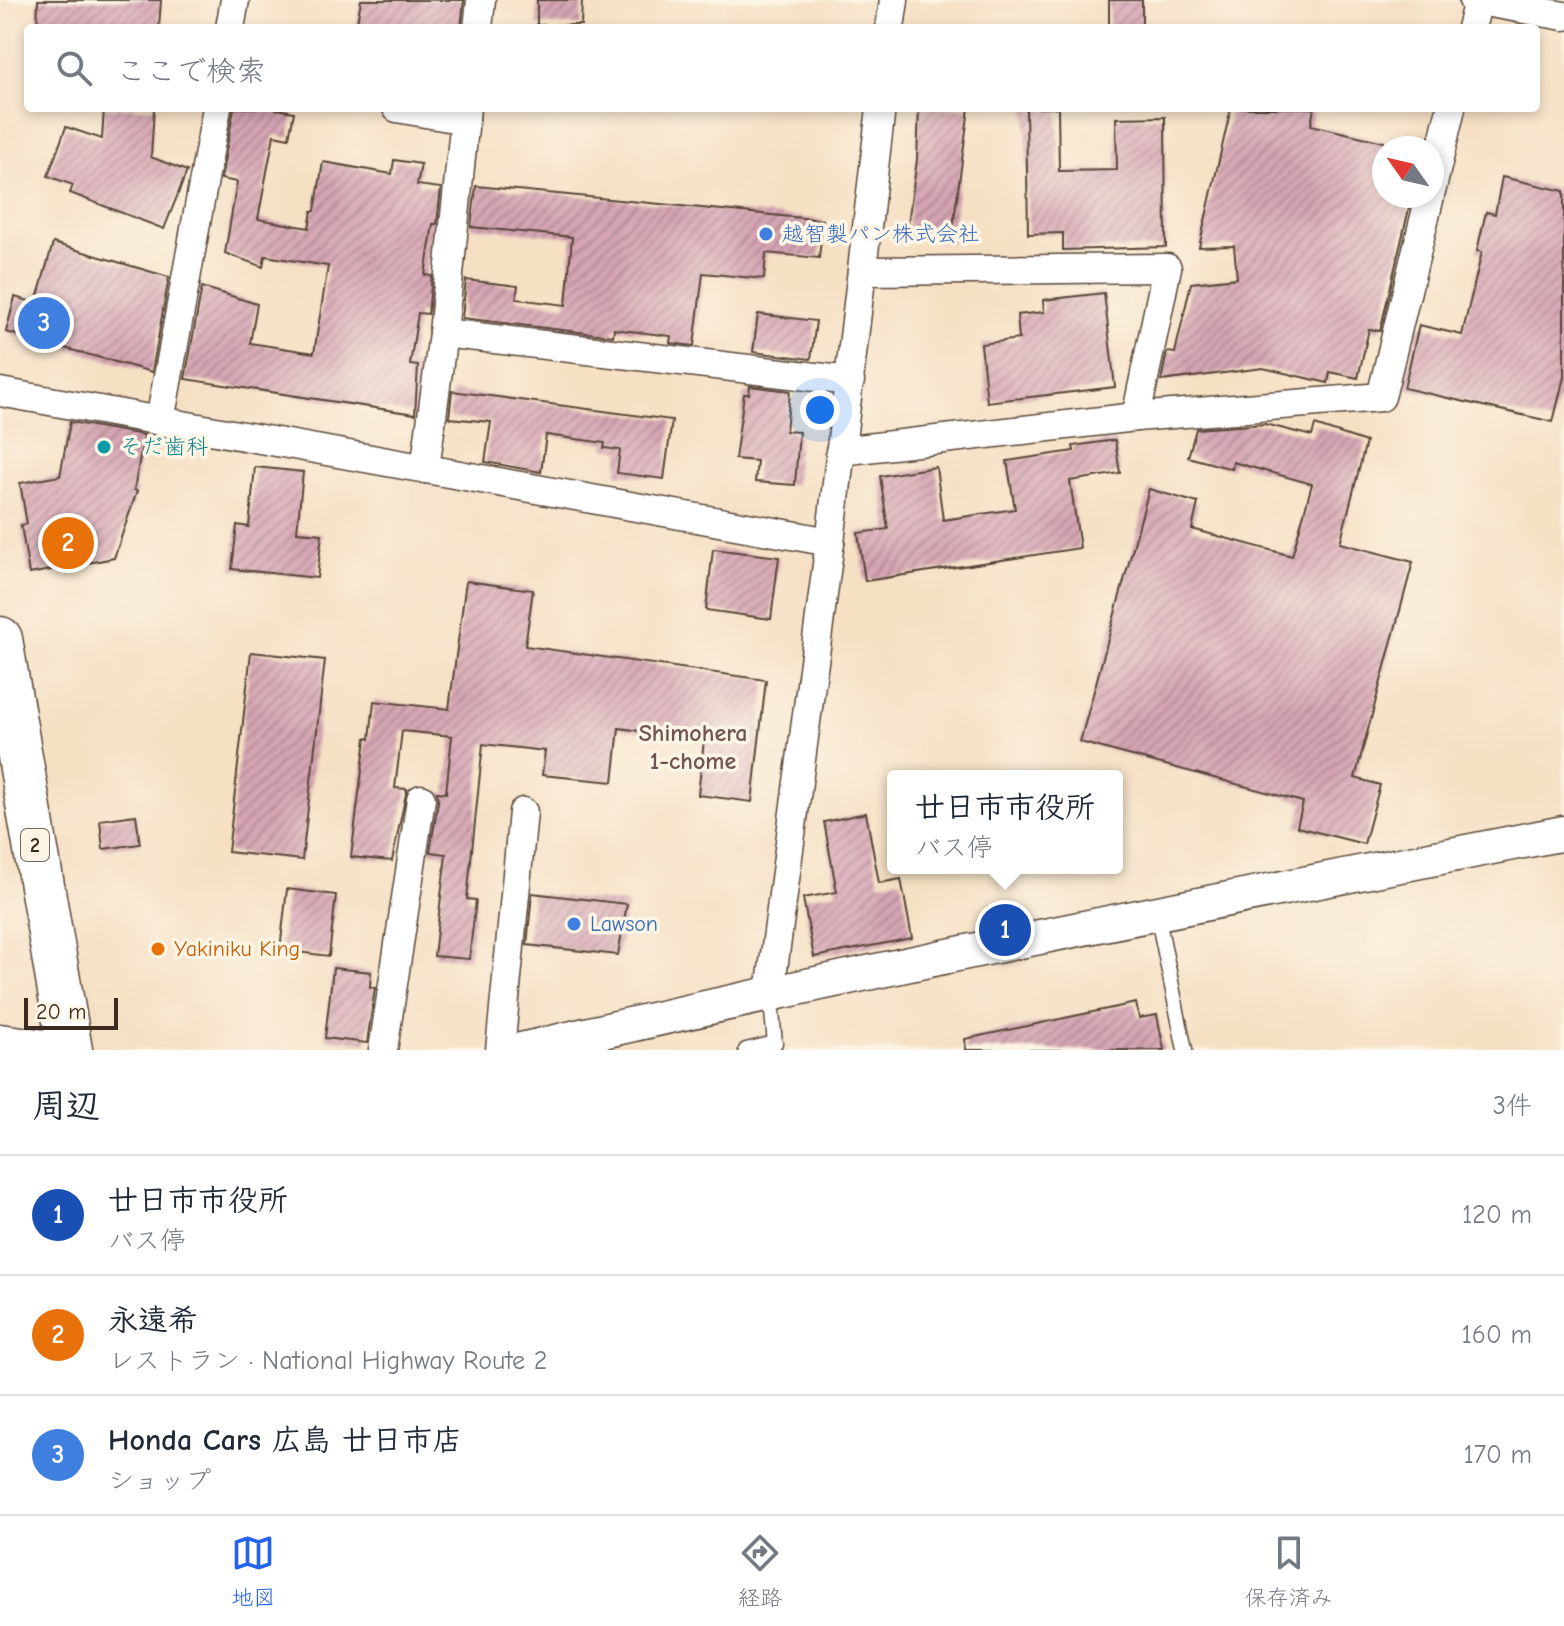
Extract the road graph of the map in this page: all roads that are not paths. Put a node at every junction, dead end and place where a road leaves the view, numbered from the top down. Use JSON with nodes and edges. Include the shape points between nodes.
{"nodes":[{"id":1,"x":235,"y":0,"type":"edge"},
{"id":2,"x":481,"y":0,"type":"edge"},
{"id":3,"x":894,"y":0,"type":"edge"},
{"id":4,"x":1475,"y":0,"type":"edge"},
{"id":5,"x":1564,"y":16,"type":"edge"},
{"id":6,"x":231,"y":24,"type":"edge"},
{"id":7,"x":478,"y":24,"type":"edge"},
{"id":8,"x":891,"y":24,"type":"edge"},
{"id":9,"x":1472,"y":24,"type":"edge"},
{"id":10,"x":216,"y":112,"type":"edge"},
{"id":11,"x":443,"y":112,"type":"edge"},
{"id":12,"x":881,"y":112,"type":"edge"},
{"id":13,"x":1450,"y":112,"type":"edge"},
{"id":14,"x":466,"y":114,"type":"edge"},
{"id":15,"x":1444,"y":137,"type":"edge"},
{"id":16,"x":1427,"y":208,"type":"edge"},
{"id":17,"x":863,"y":271,"type":"junction"},
{"id":18,"x":443,"y":333,"type":"junction"},
{"id":19,"x":850,"y":381,"type":"junction"},
{"id":20,"x":0,"y":392,"type":"edge"},
{"id":21,"x":1136,"y":417,"type":"junction"},
{"id":22,"x":160,"y":421,"type":"junction"},
{"id":23,"x":840,"y":451,"type":"junction"},
{"id":24,"x":425,"y":469,"type":"junction"},
{"id":25,"x":830,"y":542,"type":"junction"},
{"id":26,"x":0,"y":639,"type":"edge"},
{"id":27,"x":421,"y":799,"type":"dead end"},
{"id":28,"x":523,"y":812,"type":"dead end"},
{"id":29,"x":1564,"y":833,"type":"edge"},
{"id":30,"x":1157,"y":912,"type":"junction"},
{"id":31,"x":770,"y":992,"type":"junction"},
{"id":32,"x":0,"y":1041,"type":"edge"},
{"id":33,"x":70,"y":1050,"type":"edge"},
{"id":34,"x":383,"y":1050,"type":"edge"},
{"id":35,"x":500,"y":1050,"type":"edge"},
{"id":36,"x":521,"y":1050,"type":"edge"},
{"id":37,"x":746,"y":1050,"type":"edge"},
{"id":38,"x":1185,"y":1050,"type":"edge"}],
"edges":[{"from":1,"to":6,"type":"street"},
{"from":2,"to":7,"type":"street"},
{"from":3,"to":8,"type":"street"},
{"from":4,"to":5,"type":"street"},
{"from":4,"to":9,"type":"street"},
{"from":10,"to":22,"type":"street"},
{"from":11,"to":14,"type":"street"},
{"from":12,"to":17,"type":"street"},
{"from":13,"to":15,"type":"street"},
{"from":14,"to":18,"type":"street"},
{"from":16,"to":21,"type":"street","via":[[1381,397]]},
{"from":17,"to":19,"type":"street"},
{"from":17,"to":21,"type":"street","via":[[1167,268]]},
{"from":18,"to":19,"type":"street"},
{"from":18,"to":24,"type":"street"},
{"from":19,"to":23,"type":"street"},
{"from":20,"to":22,"type":"street"},
{"from":21,"to":23,"type":"street"},
{"from":22,"to":24,"type":"street"},
{"from":23,"to":25,"type":"street"},
{"from":24,"to":25,"type":"street"},
{"from":25,"to":31,"type":"street"},
{"from":26,"to":33,"type":"highway","number":"2"},
{"from":27,"to":34,"type":"street"},
{"from":28,"to":35,"type":"street"},
{"from":29,"to":30,"type":"street"},
{"from":30,"to":31,"type":"street"},
{"from":30,"to":38,"type":"lane"},
{"from":31,"to":36,"type":"street"},
{"from":31,"to":37,"type":"lane","via":[[775,1043]]},
{"from":32,"to":33,"type":"street"}]}
